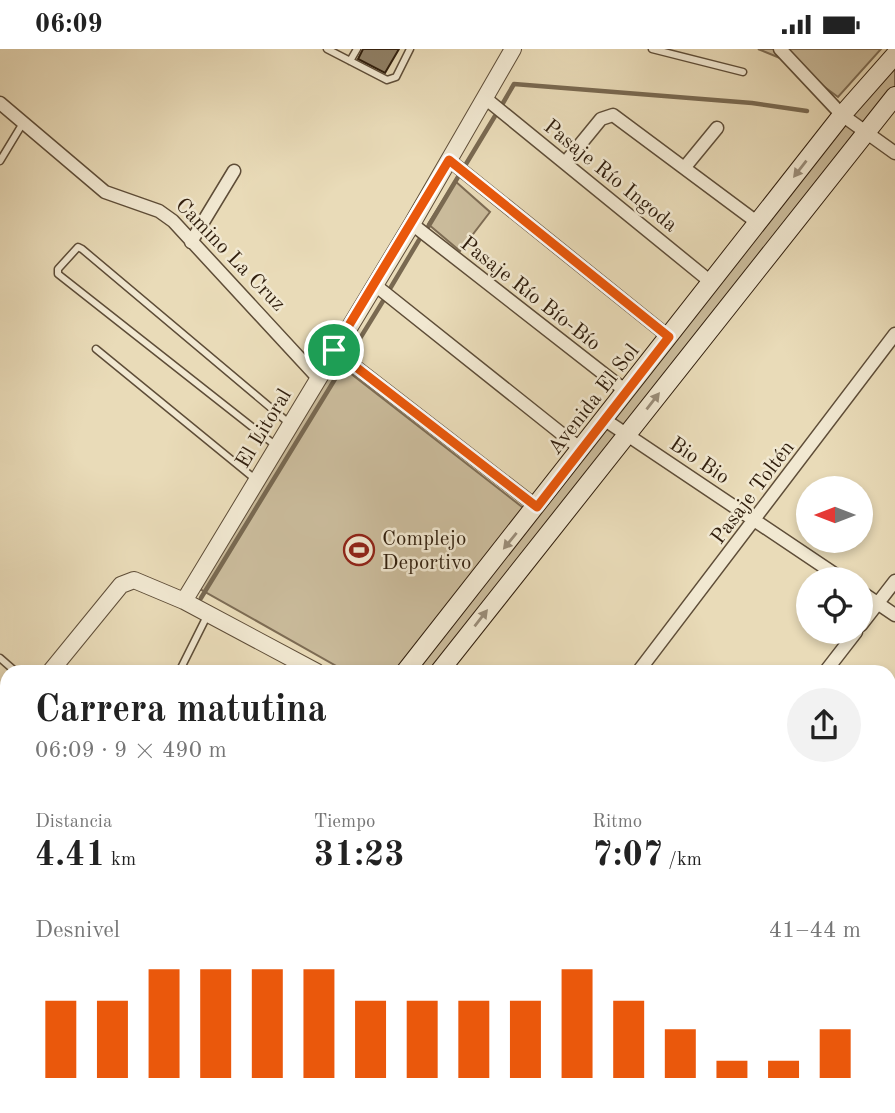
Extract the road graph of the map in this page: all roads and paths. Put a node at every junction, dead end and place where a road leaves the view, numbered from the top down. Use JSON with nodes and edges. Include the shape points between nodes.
{"nodes":[{"id":1,"x":327,"y":49,"type":"edge"},
{"id":2,"x":357,"y":49,"type":"edge"},
{"id":3,"x":410,"y":49,"type":"edge"},
{"id":4,"x":513,"y":49,"type":"edge"},
{"id":5,"x":652,"y":49,"type":"edge"},
{"id":6,"x":780,"y":49,"type":"edge"},
{"id":7,"x":895,"y":55,"type":"edge"},
{"id":8,"x":350,"y":61,"type":"junction"},
{"id":9,"x":743,"y":72,"type":"dead end"},
{"id":10,"x":895,"y":96,"type":"edge"},
{"id":11,"x":485,"y":99,"type":"junction"},
{"id":12,"x":0,"y":103,"type":"edge"},
{"id":13,"x":842,"y":115,"type":"junction"},
{"id":14,"x":23,"y":123,"type":"junction"},
{"id":15,"x":717,"y":128,"type":"dead end"},
{"id":16,"x":865,"y":132,"type":"junction"},
{"id":17,"x":895,"y":153,"type":"edge"},
{"id":18,"x":449,"y":160,"type":"junction"},
{"id":19,"x":0,"y":161,"type":"edge"},
{"id":20,"x":565,"y":163,"type":"junction"},
{"id":21,"x":685,"y":167,"type":"junction"},
{"id":22,"x":234,"y":171,"type":"dead end"},
{"id":23,"x":758,"y":223,"type":"junction"},
{"id":24,"x":412,"y":224,"type":"junction"},
{"id":25,"x":191,"y":242,"type":"junction"},
{"id":26,"x":712,"y":283,"type":"junction"},
{"id":27,"x":375,"y":285,"type":"junction"},
{"id":28,"x":895,"y":334,"type":"edge"},
{"id":29,"x":669,"y":337,"type":"junction"},
{"id":30,"x":96,"y":349,"type":"dead end"},
{"id":31,"x":334,"y":350,"type":"junction"},
{"id":32,"x":318,"y":378,"type":"junction"},
{"id":33,"x":627,"y":392,"type":"junction"},
{"id":34,"x":605,"y":420,"type":"junction"},
{"id":35,"x":290,"y":424,"type":"junction"},
{"id":36,"x":627,"y":434,"type":"junction"},
{"id":37,"x":277,"y":446,"type":"junction"},
{"id":38,"x":582,"y":450,"type":"junction"},
{"id":39,"x":256,"y":480,"type":"junction"},
{"id":40,"x":537,"y":507,"type":"junction"},
{"id":41,"x":755,"y":521,"type":"junction"},
{"id":42,"x":824,"y":567,"type":"edge"},
{"id":43,"x":895,"y":581,"type":"edge"},
{"id":44,"x":873,"y":600,"type":"edge"},
{"id":45,"x":184,"y":601,"type":"junction"},
{"id":46,"x":878,"y":603,"type":"junction"},
{"id":47,"x":873,"y":609,"type":"edge"},
{"id":48,"x":208,"y":615,"type":"junction"},
{"id":49,"x":895,"y":615,"type":"edge"},
{"id":50,"x":847,"y":644,"type":"edge"},
{"id":51,"x":56,"y":665,"type":"edge"},
{"id":52,"x":183,"y":665,"type":"edge"},
{"id":53,"x":304,"y":665,"type":"edge"},
{"id":54,"x":411,"y":665,"type":"edge"},
{"id":55,"x":445,"y":665,"type":"edge"},
{"id":56,"x":643,"y":665,"type":"edge"},
{"id":57,"x":830,"y":665,"type":"edge"}],
"edges":[{"from":1,"to":8,"type":"lane"},
{"from":2,"to":8,"type":"lane"},
{"from":3,"to":8,"type":"lane","via":[[391,80]]},
{"from":4,"to":11,"type":"street","name":"El Litoral"},
{"from":5,"to":9,"type":"lane"},
{"from":6,"to":13,"type":"street"},
{"from":7,"to":13,"type":"main road","name":"Avenida El Sol"},
{"from":10,"to":16,"type":"main road"},
{"from":11,"to":18,"type":"street","name":"El Litoral"},
{"from":11,"to":20,"type":"street","name":"Pasaje Río Ingoda"},
{"from":12,"to":14,"type":"street","name":"Camino La Cruz"},
{"from":13,"to":16,"type":"street"},
{"from":13,"to":23,"type":"main road","name":"Avenida El Sol","one_way":true},
{"from":14,"to":19,"type":"lane"},
{"from":14,"to":25,"type":"street","name":"Camino La Cruz","via":[[105,192],[159,211]]},
{"from":15,"to":21,"type":"street"},
{"from":16,"to":17,"type":"street"},
{"from":36,"to":16,"type":"main road","one_way":true},
{"from":18,"to":24,"type":"street","name":"El Litoral"},
{"from":18,"to":29,"type":"street"},
{"from":20,"to":21,"type":"street","via":[[601,119],[613,115]]},
{"from":20,"to":26,"type":"street","name":"Pasaje Río Ingoda"},
{"from":21,"to":23,"type":"street"},
{"from":22,"to":25,"type":"street"},
{"from":23,"to":26,"type":"main road","name":"Avenida El Sol"},
{"from":24,"to":27,"type":"street","name":"El Litoral"},
{"from":24,"to":33,"type":"street","name":"Pasaje Río Bío-Bío"},
{"from":25,"to":32,"type":"street","name":"Camino La Cruz"},
{"from":26,"to":29,"type":"main road","name":"Avenida El Sol"},
{"from":27,"to":31,"type":"street","name":"El Litoral"},
{"from":27,"to":38,"type":"street"},
{"from":28,"to":41,"type":"street","name":"Pasaje Toltén"},
{"from":29,"to":33,"type":"main road","name":"Avenida El Sol"},
{"from":30,"to":39,"type":"lane"},
{"from":31,"to":32,"type":"street","name":"El Litoral"},
{"from":31,"to":40,"type":"street"},
{"from":32,"to":35,"type":"street","name":"El Litoral"},
{"from":33,"to":34,"type":"main road","name":"Avenida El Sol"},
{"from":34,"to":36,"type":"street","name":"Bio Bio"},
{"from":34,"to":38,"type":"main road","name":"Avenida El Sol"},
{"from":35,"to":37,"type":"street","name":"El Litoral"},
{"from":35,"to":37,"type":"lane","via":[[82,249],[78,247],[58,269],[68,283]]},
{"from":36,"to":41,"type":"street","name":"Bio Bio"},
{"from":55,"to":36,"type":"main road","one_way":true},
{"from":37,"to":39,"type":"street","name":"El Litoral"},
{"from":38,"to":40,"type":"main road","name":"Avenida El Sol"},
{"from":39,"to":45,"type":"street","name":"El Litoral"},
{"from":40,"to":54,"type":"main road","name":"Avenida El Sol","one_way":true},
{"from":41,"to":42,"type":"street","name":"Bio Bio"},
{"from":41,"to":56,"type":"street","name":"Pasaje Toltén"},
{"from":43,"to":46,"type":"street"},
{"from":44,"to":46,"type":"street"},
{"from":45,"to":48,"type":"street"},
{"from":45,"to":51,"type":"street","via":[[142,582],[121,585]]},
{"from":46,"to":47,"type":"street"},
{"from":46,"to":49,"type":"street"},
{"from":48,"to":52,"type":"lane"},
{"from":48,"to":53,"type":"street"},
{"from":50,"to":57,"type":"street"}]}
